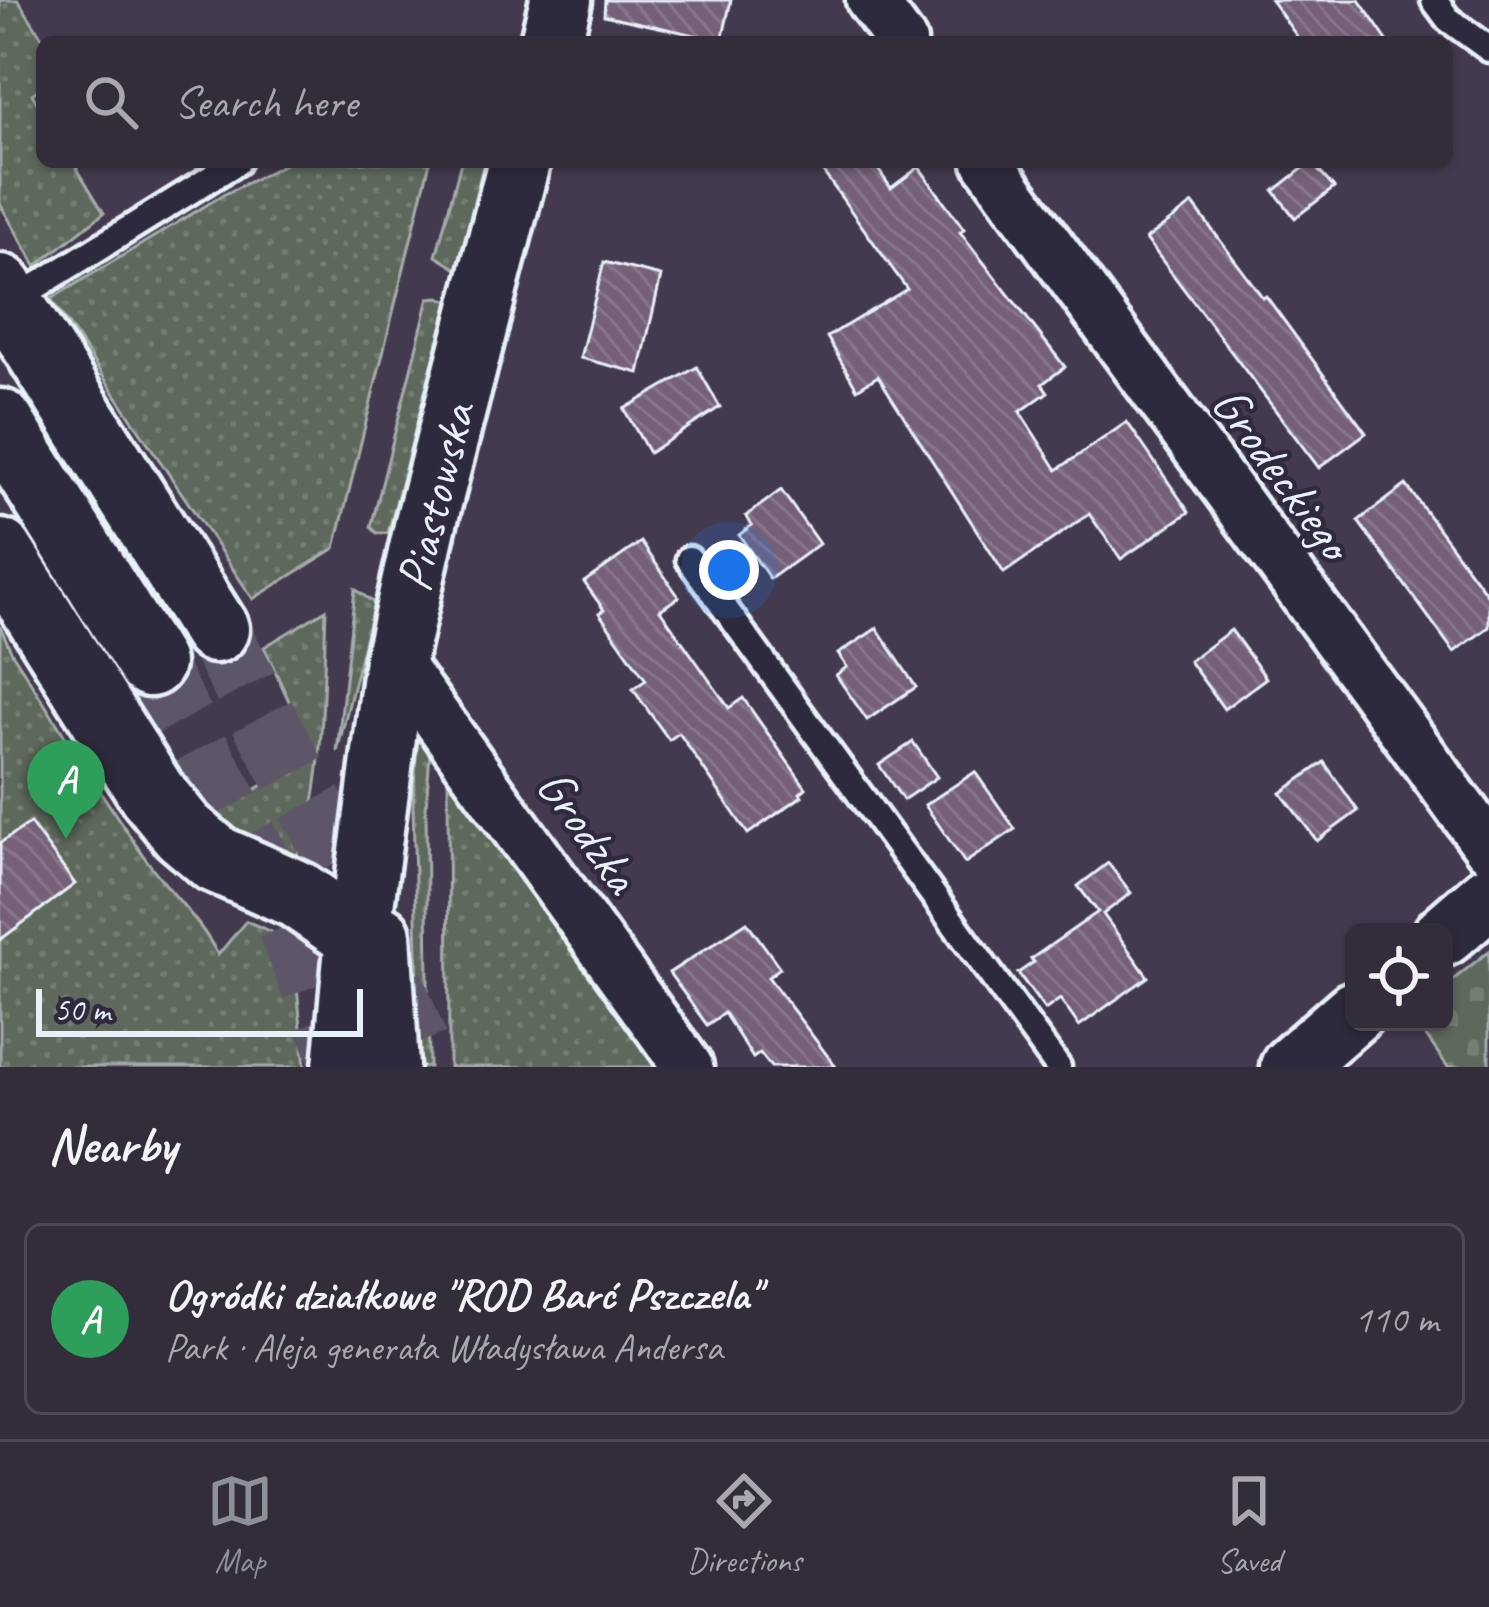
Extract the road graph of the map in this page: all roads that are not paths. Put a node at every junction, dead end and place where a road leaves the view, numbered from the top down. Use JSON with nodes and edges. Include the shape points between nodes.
{"nodes":[{"id":1,"x":561,"y":0,"type":"edge"},
{"id":2,"x":871,"y":0,"type":"edge"},
{"id":3,"x":1434,"y":0,"type":"edge"},
{"id":4,"x":552,"y":36,"type":"edge"},
{"id":5,"x":898,"y":36,"type":"edge"},
{"id":6,"x":1489,"y":50,"type":"edge"},
{"id":7,"x":228,"y":168,"type":"edge"},
{"id":8,"x":518,"y":168,"type":"edge"},
{"id":9,"x":992,"y":168,"type":"edge"},
{"id":10,"x":4,"y":296,"type":"edge"},
{"id":11,"x":0,"y":423,"type":"edge"},
{"id":12,"x":0,"y":553,"type":"edge"},
{"id":13,"x":689,"y":560,"type":"dead end"},
{"id":14,"x":215,"y":629,"type":"tunnel mouth"},
{"id":15,"x":395,"y":660,"type":"junction"},
{"id":16,"x":150,"y":663,"type":"tunnel mouth"},
{"id":17,"x":373,"y":836,"type":"junction"},
{"id":18,"x":1489,"y":847,"type":"edge"},
{"id":19,"x":1489,"y":896,"type":"edge"},
{"id":20,"x":1453,"y":926,"type":"edge"},
{"id":21,"x":359,"y":937,"type":"junction"},
{"id":22,"x":1345,"y":1020,"type":"edge"},
{"id":23,"x":346,"y":1067,"type":"edge"},
{"id":24,"x":388,"y":1067,"type":"edge"},
{"id":25,"x":688,"y":1067,"type":"edge"},
{"id":26,"x":1058,"y":1067,"type":"edge"},
{"id":27,"x":1291,"y":1067,"type":"edge"}],
"edges":[{"from":1,"to":4,"type":"street"},
{"from":2,"to":5,"type":"street"},
{"from":3,"to":6,"type":"lane"},
{"from":7,"to":10,"type":"lane"},
{"from":8,"to":15,"type":"street","name":"Piastowska"},
{"from":9,"to":18,"type":"street","name":"Grodeckiego"},
{"from":10,"to":14,"type":"main road"},
{"from":11,"to":16,"type":"main road"},
{"from":12,"to":21,"type":"main road","via":[[183,831],[216,859],[298,895]]},
{"from":13,"to":26,"type":"lane"},
{"from":15,"to":17,"type":"street","name":"Piastowska"},
{"from":15,"to":25,"type":"street","name":"Grodzka"},
{"from":17,"to":21,"type":"street","name":"Piastowska"},
{"from":17,"to":24,"type":"street","name":"Piastowska"},
{"from":19,"to":20,"type":"street"},
{"from":21,"to":23,"type":"main road","name":"Piastowska"},
{"from":22,"to":27,"type":"street"}]}
